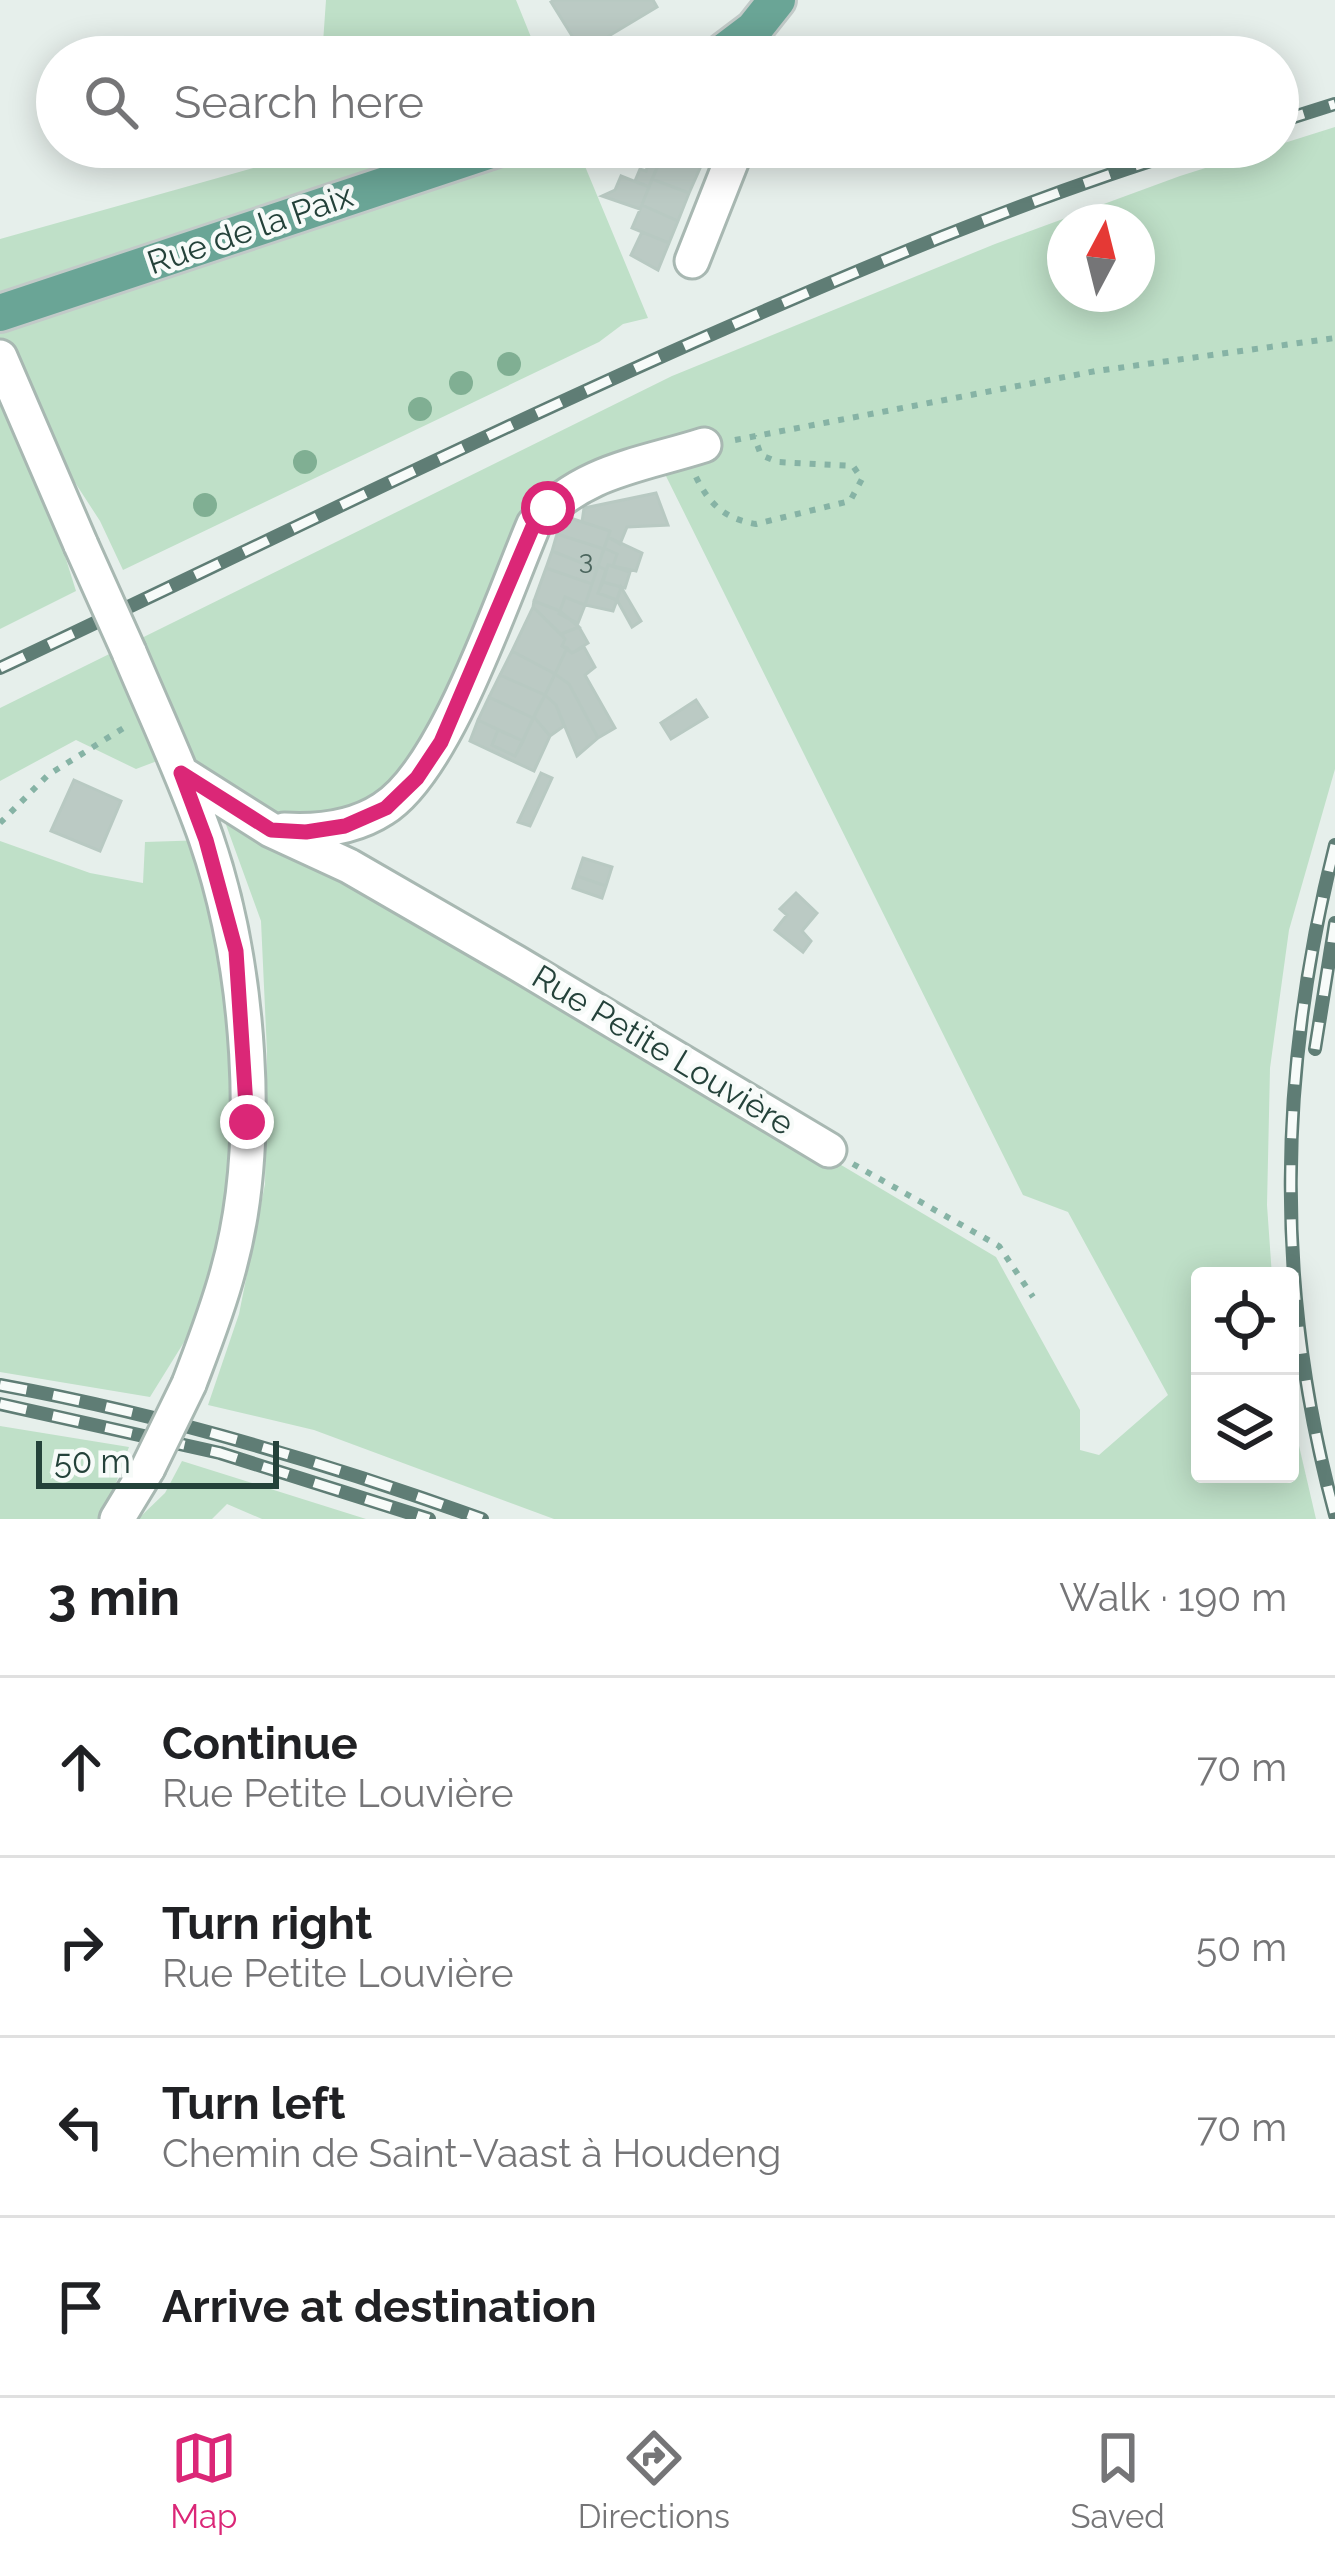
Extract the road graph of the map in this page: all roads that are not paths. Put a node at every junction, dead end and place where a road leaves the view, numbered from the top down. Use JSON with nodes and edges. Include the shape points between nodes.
{"nodes":[{"id":1,"x":777,"y":0,"type":"edge"},
{"id":2,"x":760,"y":36,"type":"edge"},
{"id":3,"x":437,"y":168,"type":"edge"},
{"id":4,"x":729,"y":168,"type":"edge"},
{"id":5,"x":692,"y":261,"type":"dead end"},
{"id":6,"x":0,"y":313,"type":"edge"},
{"id":7,"x":0,"y":357,"type":"edge"},
{"id":8,"x":700,"y":461,"type":"road end"},
{"id":9,"x":181,"y":773,"type":"junction"},
{"id":10,"x":271,"y":830,"type":"junction"},
{"id":11,"x":830,"y":1150,"type":"road end"},
{"id":12,"x":117,"y":1519,"type":"edge"}],
"edges":[{"from":1,"to":2,"type":"main road"},
{"from":3,"to":6,"type":"main road","name":"Rue de la Paix"},
{"from":4,"to":5,"type":"street"},
{"from":7,"to":9,"type":"street","bridge":true},
{"from":8,"to":10,"type":"street","via":[[595,476],[570,489],[534,524],[441,742],[417,778],[386,808],[345,826]]},
{"from":9,"to":10,"type":"street","name":"Rue Petite Louvière"},
{"from":9,"to":12,"type":"street","bridge":true,"via":[[236,951],[243,1182],[230,1268],[189,1384]]},
{"from":10,"to":11,"type":"street","name":"Rue Petite Louvière","via":[[349,866]]}]}
